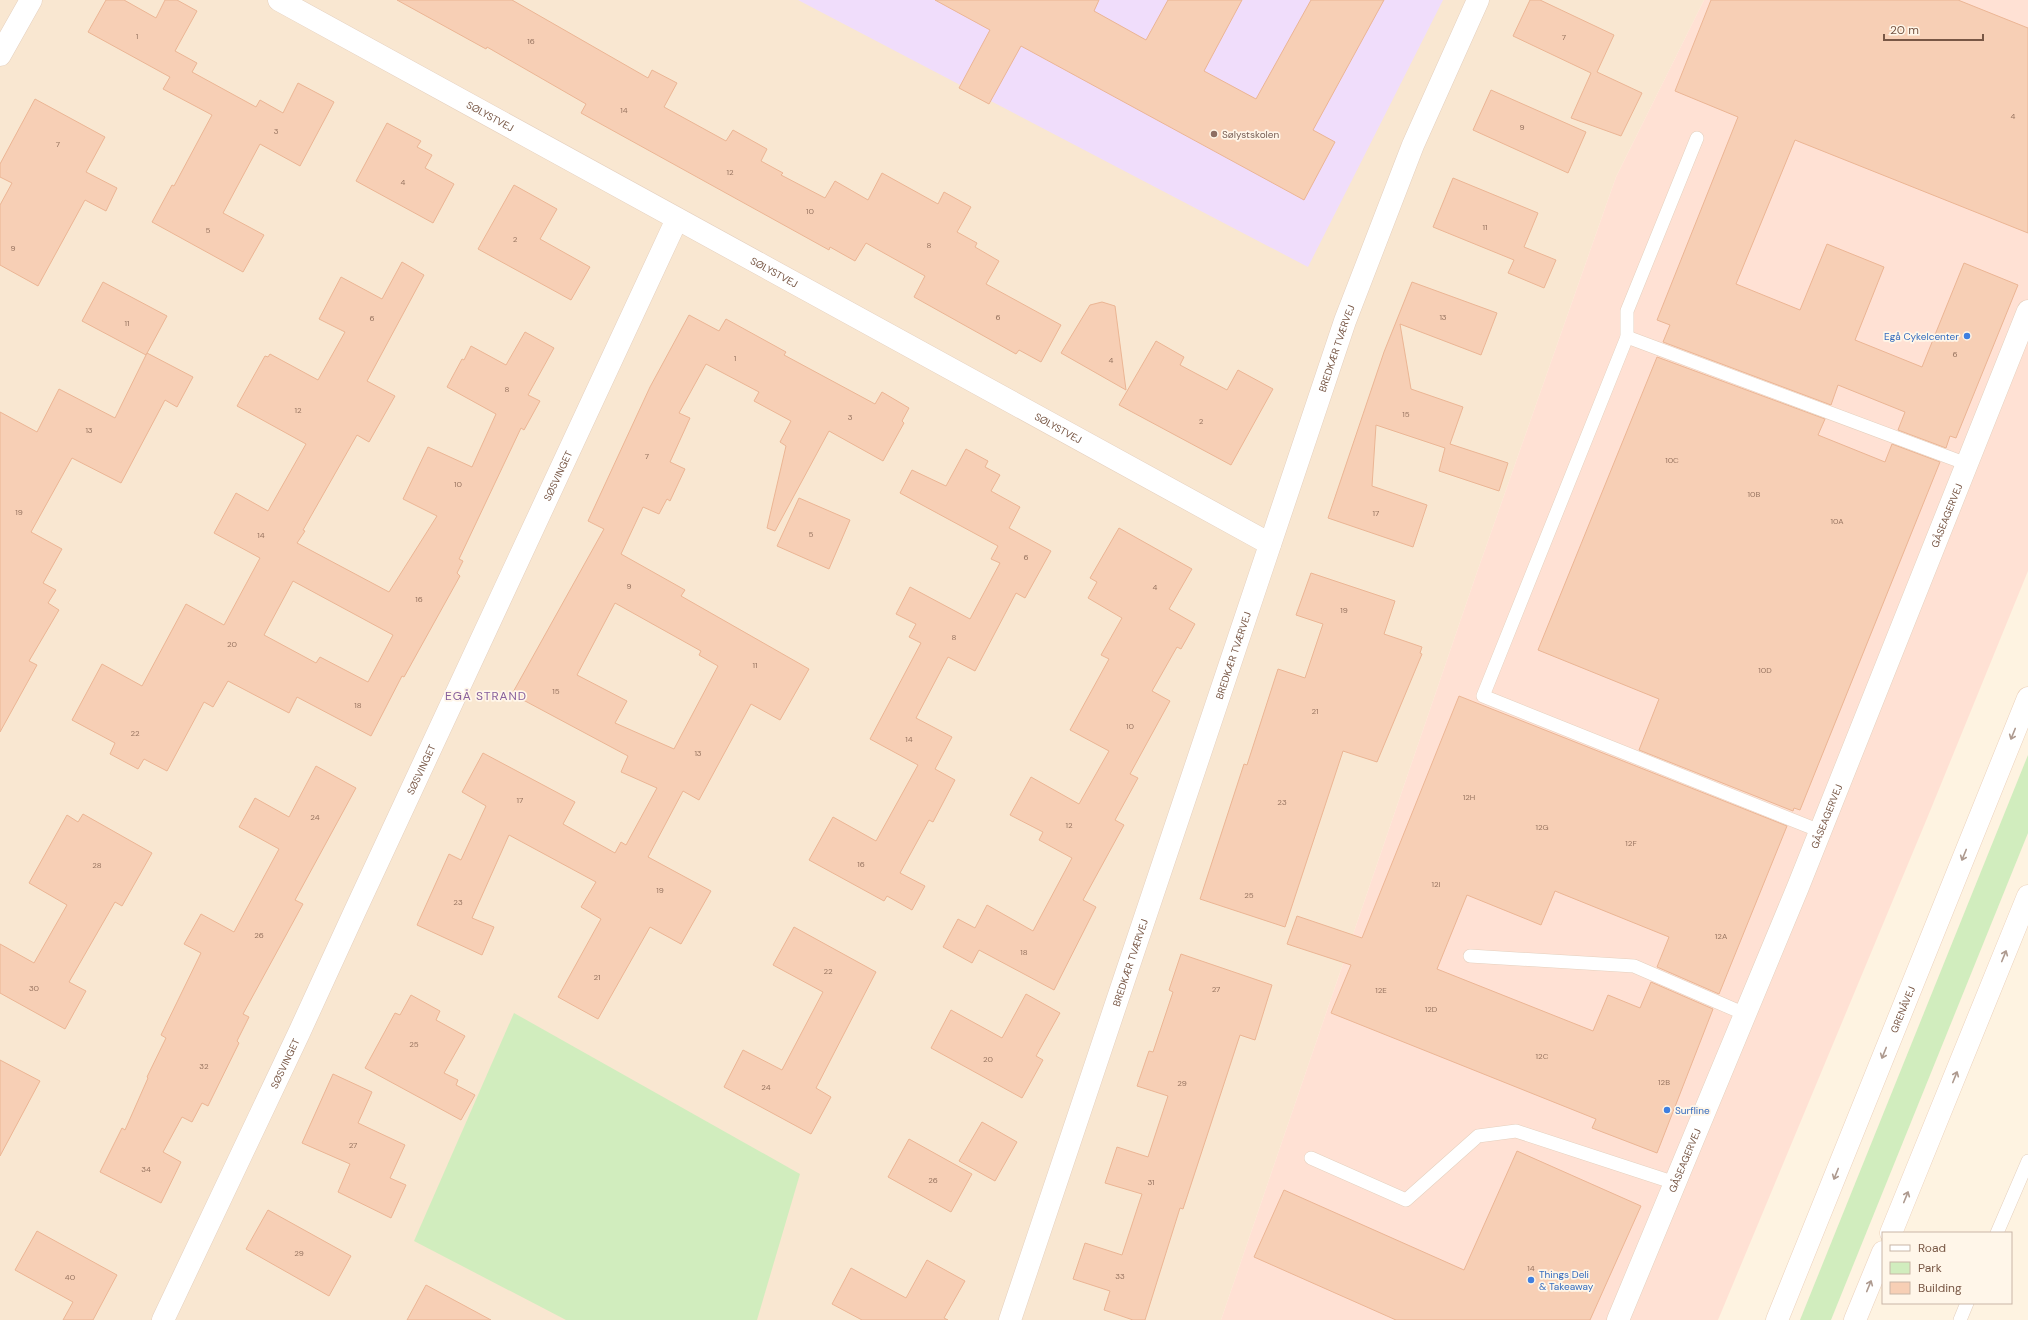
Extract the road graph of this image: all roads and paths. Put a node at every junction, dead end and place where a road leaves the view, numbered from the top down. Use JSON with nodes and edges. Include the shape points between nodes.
{"nodes":[{"id":1,"x":31,"y":0,"type":"edge"},
{"id":2,"x":279,"y":0,"type":"edge"},
{"id":3,"x":1478,"y":0,"type":"edge"},
{"id":4,"x":0,"y":55,"type":"edge"},
{"id":5,"x":1697,"y":138,"type":"dead end"},
{"id":6,"x":677,"y":219,"type":"junction"},
{"id":7,"x":2028,"y":311,"type":"edge"},
{"id":8,"x":1627,"y":337,"type":"junction"},
{"id":9,"x":1967,"y":464,"type":"junction"},
{"id":10,"x":1270,"y":544,"type":"junction"},
{"id":11,"x":2028,"y":698,"type":"edge"},
{"id":12,"x":1820,"y":831,"type":"junction"},
{"id":13,"x":2028,"y":896,"type":"edge"},
{"id":14,"x":1470,"y":956,"type":"dead end"},
{"id":15,"x":1745,"y":1014,"type":"junction"},
{"id":16,"x":1311,"y":1158,"type":"dead end"},
{"id":17,"x":2028,"y":1161,"type":"edge"},
{"id":18,"x":1675,"y":1183,"type":"junction"},
{"id":19,"x":1891,"y":1232,"type":"edge"},
{"id":20,"x":1997,"y":1232,"type":"edge"},
{"id":21,"x":1882,"y":1254,"type":"edge"},
{"id":22,"x":1967,"y":1304,"type":"edge"},
{"id":23,"x":163,"y":1320,"type":"edge"},
{"id":24,"x":1010,"y":1320,"type":"edge"},
{"id":25,"x":1618,"y":1320,"type":"edge"},
{"id":26,"x":1777,"y":1320,"type":"edge"},
{"id":27,"x":1855,"y":1320,"type":"edge"},
{"id":28,"x":1960,"y":1320,"type":"edge"}],
"edges":[{"from":1,"to":4,"type":"street"},
{"from":2,"to":6,"type":"street","name":"SØLYSTVEJ"},
{"from":3,"to":10,"type":"street","name":"BREDKÆR TVÆRVEJ","via":[[1413,145],[1345,321]]},
{"from":5,"to":8,"type":"lane","via":[[1627,311]]},
{"from":6,"to":10,"type":"street","name":"SØLYSTVEJ"},
{"from":6,"to":23,"type":"street","name":"SØSVINGET","via":[[296,1040]]},
{"from":7,"to":9,"type":"street","name":"GÅSEAGERVEJ"},
{"from":8,"to":9,"type":"lane"},
{"from":8,"to":12,"type":"lane","via":[[1483,696]]},
{"from":9,"to":12,"type":"street","name":"GÅSEAGERVEJ"},
{"from":10,"to":24,"type":"street","name":"BREDKÆR TVÆRVEJ"},
{"from":11,"to":26,"type":"street","name":"GRENÅVEJ","one_way":true},
{"from":12,"to":15,"type":"street","name":"GÅSEAGERVEJ"},
{"from":19,"to":13,"type":"street","one_way":true},
{"from":14,"to":15,"type":"lane","via":[[1634,966]]},
{"from":15,"to":18,"type":"street","name":"GÅSEAGERVEJ"},
{"from":16,"to":18,"type":"lane","via":[[1406,1200],[1478,1136],[1516,1131]]},
{"from":17,"to":20,"type":"lane"},
{"from":18,"to":25,"type":"street","name":"GÅSEAGERVEJ"},
{"from":27,"to":21,"type":"street","one_way":true},
{"from":22,"to":28,"type":"lane"}]}
